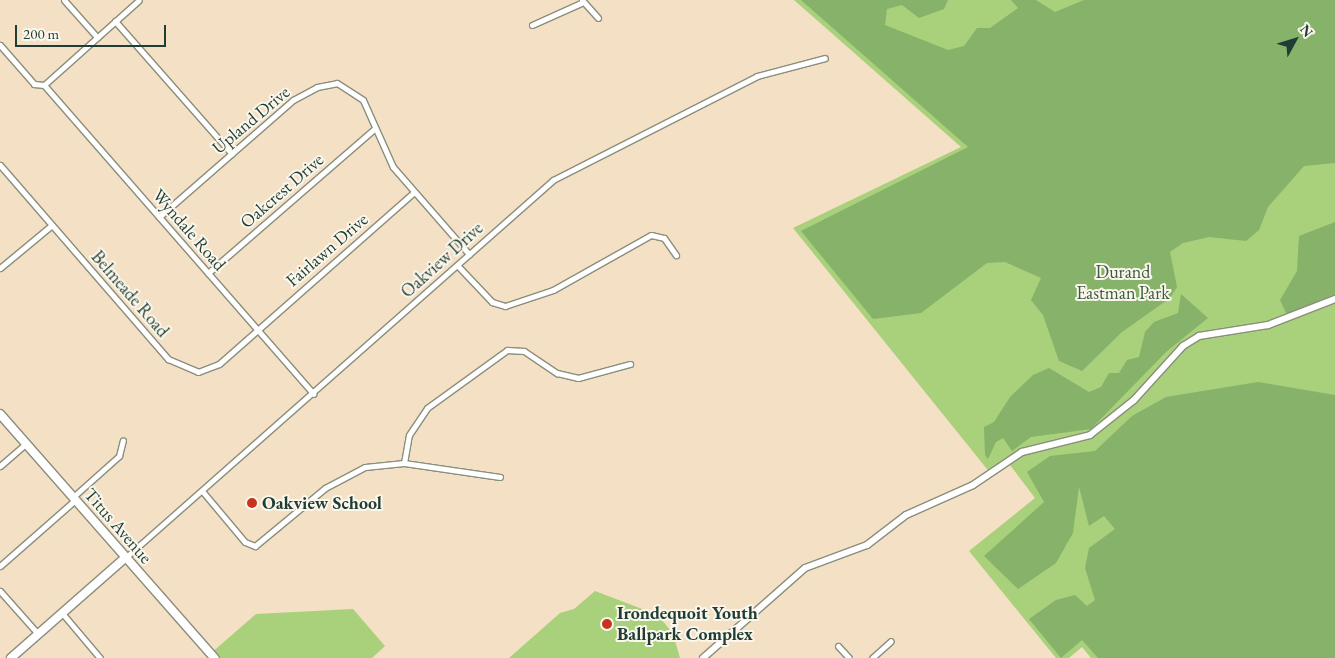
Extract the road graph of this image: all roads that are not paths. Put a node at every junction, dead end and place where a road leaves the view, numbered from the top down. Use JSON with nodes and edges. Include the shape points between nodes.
{"nodes":[{"id":1,"x":64,"y":0,"type":"edge"},
{"id":2,"x":139,"y":0,"type":"edge"},
{"id":3,"x":582,"y":1,"type":"edge"},
{"id":4,"x":598,"y":18,"type":"dead end"},
{"id":5,"x":115,"y":21,"type":"junction"},
{"id":6,"x":532,"y":24,"type":"dead end"},
{"id":7,"x":97,"y":37,"type":"junction"},
{"id":8,"x":0,"y":45,"type":"edge"},
{"id":9,"x":825,"y":58,"type":"dead end"},
{"id":10,"x":44,"y":84,"type":"junction"},
{"id":11,"x":374,"y":129,"type":"junction"},
{"id":12,"x":232,"y":154,"type":"junction"},
{"id":13,"x":0,"y":165,"type":"edge"},
{"id":14,"x":414,"y":192,"type":"junction"},
{"id":15,"x":159,"y":217,"type":"junction"},
{"id":16,"x":52,"y":225,"type":"junction"},
{"id":17,"x":469,"y":254,"type":"junction"},
{"id":18,"x":676,"y":255,"type":"dead end"},
{"id":19,"x":457,"y":265,"type":"junction"},
{"id":20,"x":0,"y":268,"type":"edge"},
{"id":21,"x":208,"y":273,"type":"junction"},
{"id":22,"x":1335,"y":299,"type":"edge"},
{"id":23,"x":257,"y":329,"type":"junction"},
{"id":24,"x":630,"y":364,"type":"dead end"},
{"id":25,"x":314,"y":394,"type":"junction"},
{"id":26,"x":0,"y":414,"type":"edge"},
{"id":27,"x":123,"y":440,"type":"dead end"},
{"id":28,"x":26,"y":443,"type":"junction"},
{"id":29,"x":404,"y":463,"type":"junction"},
{"id":30,"x":0,"y":466,"type":"edge"},
{"id":31,"x":500,"y":477,"type":"dead end"},
{"id":32,"x":202,"y":492,"type":"junction"},
{"id":33,"x":74,"y":498,"type":"junction"},
{"id":34,"x":125,"y":558,"type":"junction"},
{"id":35,"x":0,"y":566,"type":"edge"},
{"id":36,"x":0,"y":591,"type":"edge"},
{"id":37,"x":62,"y":613,"type":"junction"},
{"id":38,"x":38,"y":634,"type":"junction"},
{"id":39,"x":890,"y":642,"type":"dead end"},
{"id":40,"x":838,"y":646,"type":"dead end"},
{"id":41,"x":11,"y":658,"type":"edge"},
{"id":42,"x":100,"y":658,"type":"edge"},
{"id":43,"x":214,"y":658,"type":"edge"},
{"id":44,"x":703,"y":658,"type":"edge"},
{"id":45,"x":849,"y":658,"type":"edge"},
{"id":46,"x":872,"y":658,"type":"edge"}],
"edges":[{"from":1,"to":7,"type":"street"},
{"from":2,"to":5,"type":"street"},
{"from":3,"to":4,"type":"street"},
{"from":3,"to":6,"type":"street"},
{"from":5,"to":7,"type":"street"},
{"from":5,"to":12,"type":"street"},
{"from":7,"to":10,"type":"street"},
{"from":8,"to":10,"type":"street","via":[[34,84]]},
{"from":9,"to":17,"type":"street","name":"Oakview Drive","via":[[757,76],[589,158],[528,199]]},
{"from":10,"to":15,"type":"street","name":"Wyndale Road"},
{"from":11,"to":12,"type":"street","name":"Upland Drive","via":[[358,94],[345,86],[329,84],[293,100]]},
{"from":11,"to":14,"type":"street","name":"Upland Drive","via":[[389,161]]},
{"from":11,"to":21,"type":"street","name":"Oakcrest Drive"},
{"from":12,"to":15,"type":"street","name":"Upland Drive"},
{"from":13,"to":16,"type":"street","name":"Belmeade Road"},
{"from":14,"to":17,"type":"street","name":"Upland Drive"},
{"from":14,"to":23,"type":"street","name":"Fairlawn Drive"},
{"from":15,"to":21,"type":"street","name":"Wyndale Road"},
{"from":16,"to":20,"type":"street"},
{"from":16,"to":23,"type":"street","name":"Belmeade Road","via":[[179,366],[191,372],[210,370]]},
{"from":17,"to":19,"type":"street","name":"Oakview Drive"},
{"from":18,"to":19,"type":"street","via":[[664,238],[651,235],[553,290],[505,306],[492,302]]},
{"from":19,"to":25,"type":"street","name":"Oakview Drive"},
{"from":21,"to":23,"type":"street","name":"Wyndale Road"},
{"from":22,"to":44,"type":"street","via":[[1268,325],[1199,336],[1183,346],[1134,400],[1090,435],[1022,452],[973,485],[906,515],[868,546],[805,568]]},
{"from":23,"to":25,"type":"street","name":"Wyndale Road"},
{"from":24,"to":29,"type":"street","via":[[578,378],[557,372],[524,351],[507,350],[422,414],[409,435]]},
{"from":25,"to":32,"type":"street","name":"Oakview Drive"},
{"from":26,"to":28,"type":"main road","name":"Titus Avenue"},
{"from":27,"to":33,"type":"street","via":[[119,456]]},
{"from":28,"to":30,"type":"street"},
{"from":28,"to":33,"type":"main road","name":"Titus Avenue"},
{"from":29,"to":31,"type":"street"},
{"from":29,"to":32,"type":"street","via":[[374,465],[340,478],[255,546],[245,542]]},
{"from":32,"to":34,"type":"street","name":"Oakview Drive"},
{"from":33,"to":34,"type":"main road","name":"Titus Avenue"},
{"from":33,"to":35,"type":"street"},
{"from":34,"to":37,"type":"main road"},
{"from":34,"to":43,"type":"main road","name":"Titus Avenue"},
{"from":36,"to":38,"type":"street"},
{"from":37,"to":38,"type":"main road"},
{"from":37,"to":42,"type":"street"},
{"from":38,"to":41,"type":"main road"},
{"from":39,"to":46,"type":"street"},
{"from":40,"to":45,"type":"street"}]}
